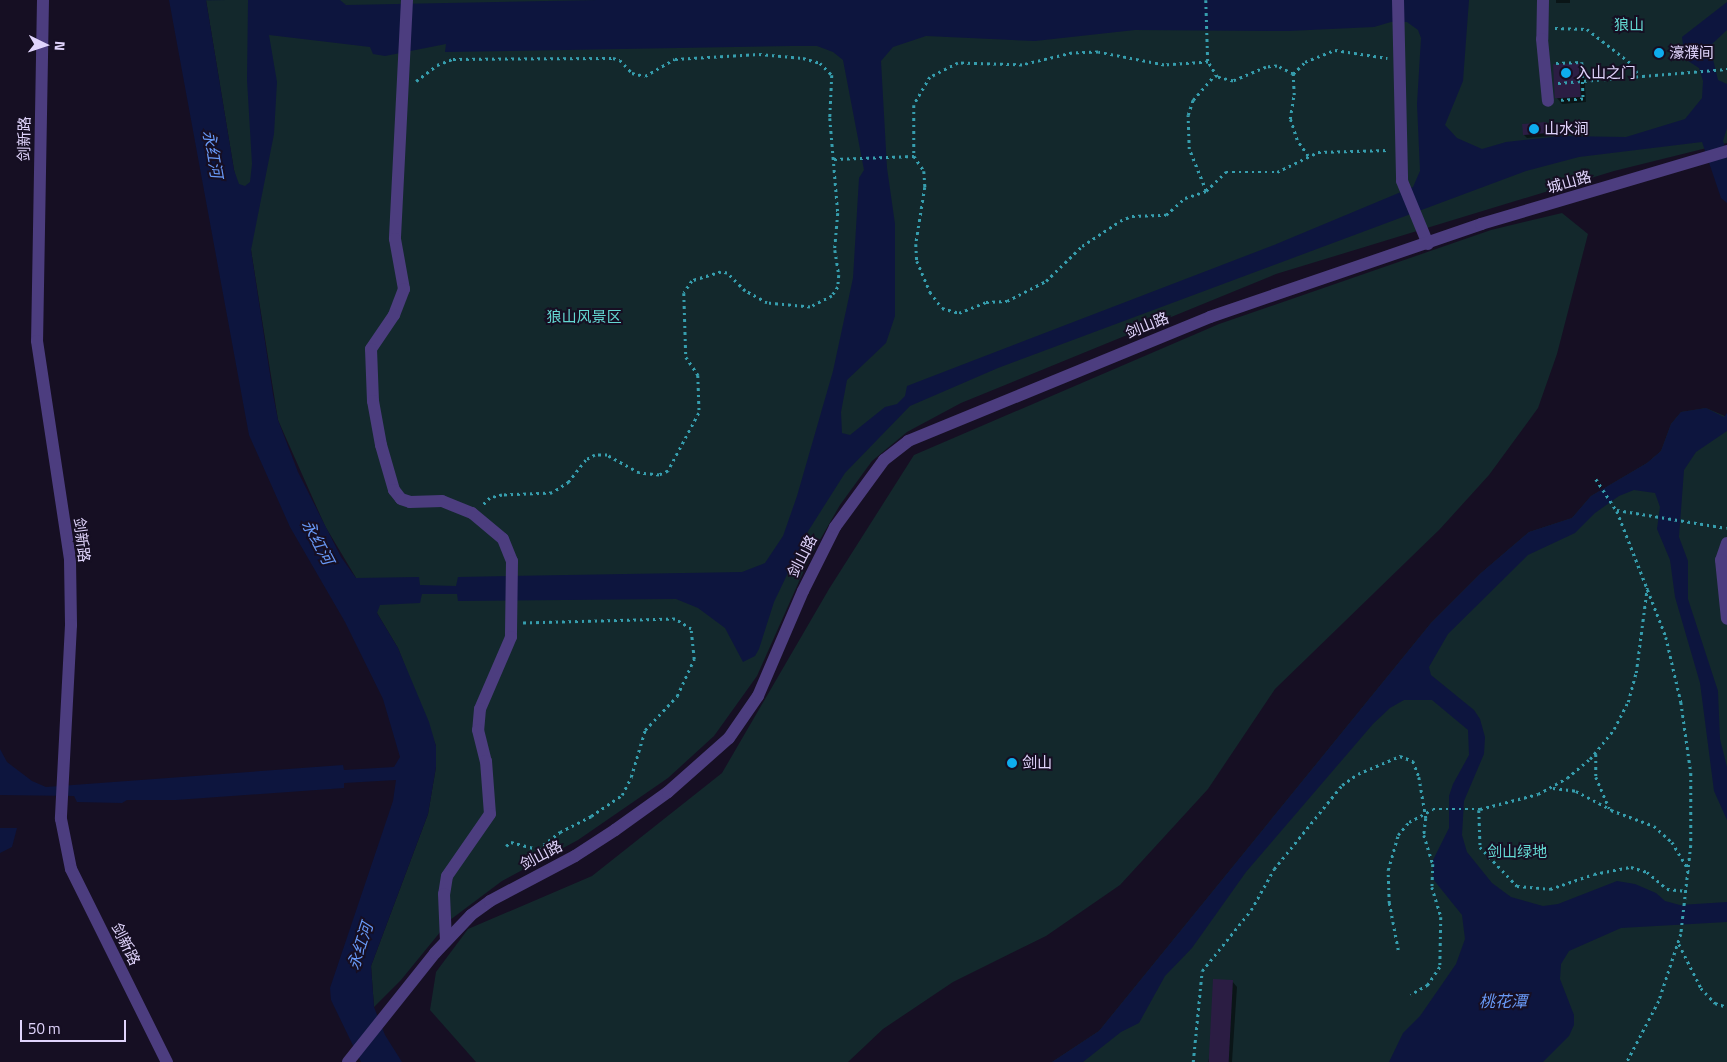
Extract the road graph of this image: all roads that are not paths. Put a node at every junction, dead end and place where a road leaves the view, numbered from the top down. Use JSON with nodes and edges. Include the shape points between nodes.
{"nodes":[{"id":1,"x":43,"y":0,"type":"edge"},
{"id":2,"x":407,"y":0,"type":"edge"},
{"id":3,"x":1398,"y":0,"type":"edge"},
{"id":4,"x":1543,"y":0,"type":"edge"},
{"id":5,"x":1548,"y":101,"type":"road end"},
{"id":6,"x":1727,"y":152,"type":"edge"},
{"id":7,"x":1424,"y":245,"type":"junction"},
{"id":8,"x":1727,"y":543,"type":"edge"},
{"id":9,"x":1727,"y":619,"type":"edge"},
{"id":10,"x":446,"y":941,"type":"junction"},
{"id":11,"x":350,"y":1060,"type":"edge"},
{"id":12,"x":167,"y":1062,"type":"edge"}],
"edges":[{"from":1,"to":12,"type":"street","name":"剑新路","via":[[37,341],[70,560],[71,625],[61,819],[71,869]]},
{"from":2,"to":10,"type":"street","via":[[395,240],[404,289],[394,315],[371,349],[373,401],[394,490],[401,499],[410,502],[442,501],[476,516],[503,539],[512,561],[514,610],[511,637],[480,709],[478,730],[486,761],[490,814],[447,876],[444,894]]},
{"from":3,"to":7,"type":"street","via":[[1402,181]]},
{"from":4,"to":5,"type":"street"},
{"from":6,"to":7,"type":"street","name":"城山路","via":[[1481,224]]},
{"from":7,"to":10,"type":"street","name":"剑山路","via":[[1210,317],[908,441],[884,460],[835,527],[803,591],[758,696],[729,738],[645,808],[575,856],[490,901]]},
{"from":8,"to":9,"type":"street","via":[[1721,560]]},
{"from":10,"to":11,"type":"street","name":"剑山路"}]}
